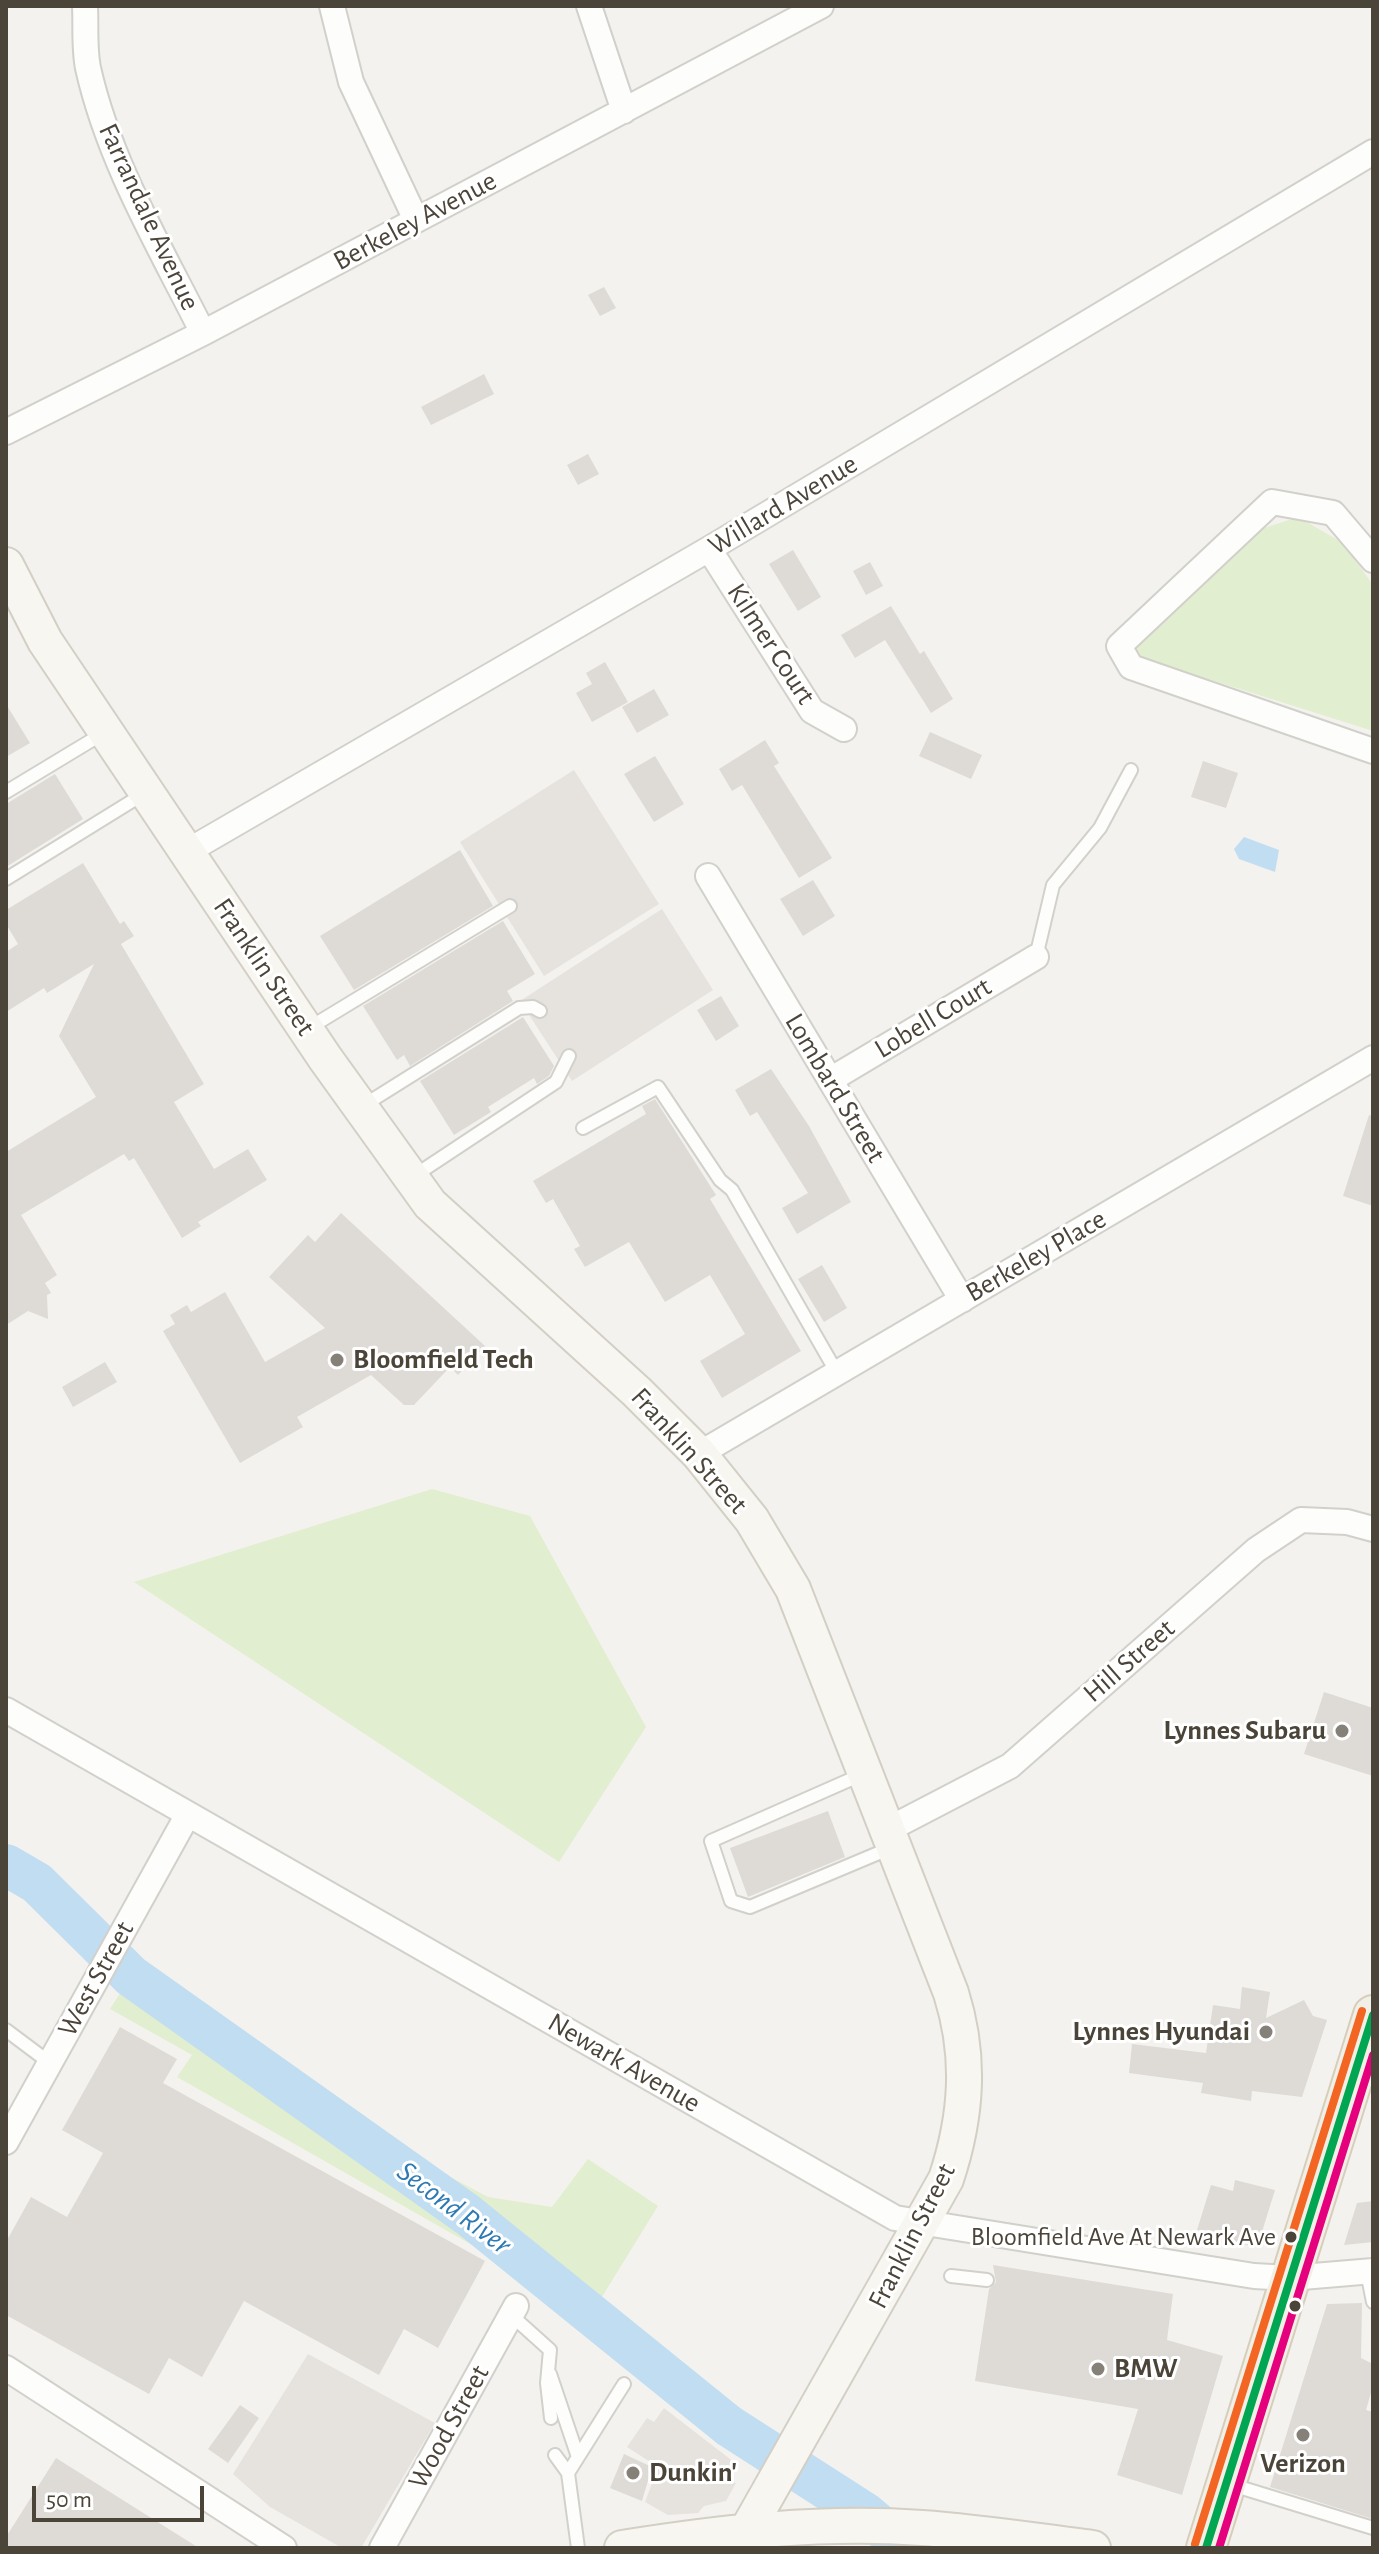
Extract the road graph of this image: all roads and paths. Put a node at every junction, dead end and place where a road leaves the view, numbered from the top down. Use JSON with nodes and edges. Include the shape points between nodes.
{"nodes":[{"id":1,"x":85,"y":6,"type":"edge"},
{"id":2,"x":332,"y":6,"type":"edge"},
{"id":3,"x":589,"y":6,"type":"edge"},
{"id":4,"x":821,"y":6,"type":"edge"},
{"id":5,"x":624,"y":111,"type":"junction"},
{"id":6,"x":1373,"y":152,"type":"edge"},
{"id":7,"x":416,"y":220,"type":"junction"},
{"id":8,"x":203,"y":333,"type":"junction"},
{"id":9,"x":6,"y":432,"type":"edge"},
{"id":10,"x":709,"y":549,"type":"junction"},
{"id":11,"x":1373,"y":560,"type":"edge"},
{"id":12,"x":6,"y":565,"type":"edge"},
{"id":13,"x":844,"y":729,"type":"dead end"},
{"id":14,"x":107,"y":731,"type":"junction"},
{"id":15,"x":1373,"y":751,"type":"edge"},
{"id":16,"x":1131,"y":770,"type":"dead end"},
{"id":17,"x":148,"y":791,"type":"junction"},
{"id":18,"x":6,"y":792,"type":"edge"},
{"id":19,"x":188,"y":851,"type":"junction"},
{"id":20,"x":708,"y":876,"type":"dead end"},
{"id":21,"x":6,"y":879,"type":"edge"},
{"id":22,"x":510,"y":906,"type":"dead end"},
{"id":23,"x":1036,"y":957,"type":"joint"},
{"id":24,"x":540,"y":1011,"type":"dead end"},
{"id":25,"x":306,"y":1030,"type":"junction"},
{"id":26,"x":569,"y":1056,"type":"dead end"},
{"id":27,"x":1373,"y":1058,"type":"edge"},
{"id":28,"x":830,"y":1080,"type":"junction"},
{"id":29,"x":360,"y":1108,"type":"junction"},
{"id":30,"x":583,"y":1128,"type":"dead end"},
{"id":31,"x":411,"y":1178,"type":"junction"},
{"id":32,"x":962,"y":1300,"type":"junction"},
{"id":33,"x":837,"y":1373,"type":"junction"},
{"id":34,"x":699,"y":1454,"type":"junction"},
{"id":35,"x":1373,"y":1529,"type":"edge"},
{"id":36,"x":6,"y":1710,"type":"edge"},
{"id":37,"x":866,"y":1772,"type":"junction"},
{"id":38,"x":187,"y":1816,"type":"junction"},
{"id":39,"x":892,"y":1838,"type":"junction"},
{"id":40,"x":1373,"y":2015,"type":"edge"},
{"id":41,"x":6,"y":2030,"type":"edge"},
{"id":42,"x":50,"y":2063,"type":"junction"},
{"id":43,"x":6,"y":2142,"type":"edge"},
{"id":44,"x":924,"y":2224,"type":"junction"},
{"id":45,"x":1370,"y":2272,"type":"edge"},
{"id":46,"x":951,"y":2276,"type":"dead end"},
{"id":47,"x":1290,"y":2278,"type":"junction"},
{"id":48,"x":987,"y":2280,"type":"dead end"},
{"id":49,"x":1373,"y":2302,"type":"edge"},
{"id":50,"x":514,"y":2310,"type":"joint"},
{"id":51,"x":6,"y":2368,"type":"edge"},
{"id":52,"x":550,"y":2374,"type":"junction"},
{"id":53,"x":624,"y":2384,"type":"dead end"},
{"id":54,"x":551,"y":2418,"type":"dead end"},
{"id":55,"x":577,"y":2454,"type":"junction"},
{"id":56,"x":555,"y":2455,"type":"dead end"},
{"id":57,"x":568,"y":2473,"type":"junction"},
{"id":58,"x":1226,"y":2483,"type":"junction"},
{"id":59,"x":1373,"y":2528,"type":"edge"},
{"id":60,"x":841,"y":2539,"type":"edge"},
{"id":61,"x":742,"y":2540,"type":"edge"},
{"id":62,"x":284,"y":2548,"type":"edge"},
{"id":63,"x":382,"y":2548,"type":"edge"},
{"id":64,"x":578,"y":2548,"type":"edge"},
{"id":65,"x":622,"y":2548,"type":"edge"},
{"id":66,"x":1093,"y":2548,"type":"edge"},
{"id":67,"x":1206,"y":2548,"type":"edge"}],
"edges":[{"from":1,"to":8,"type":"street","name":"Farrandale Avenue","via":[[87,65],[107,132],[138,207]]},
{"from":2,"to":7,"type":"street","via":[[351,82]]},
{"from":3,"to":5,"type":"street"},
{"from":4,"to":5,"type":"street","name":"Berkeley Avenue"},
{"from":5,"to":7,"type":"street","name":"Berkeley Avenue"},
{"from":6,"to":10,"type":"street","name":"Willard Avenue"},
{"from":7,"to":8,"type":"street","name":"Berkeley Avenue"},
{"from":8,"to":9,"type":"street","name":"Berkeley Avenue"},
{"from":10,"to":13,"type":"street","name":"Kilmer Court","via":[[812,711]]},
{"from":10,"to":19,"type":"street","name":"Willard Avenue"},
{"from":11,"to":15,"type":"street","via":[[1333,513],[1272,502],[1119,646],[1131,667]]},
{"from":12,"to":14,"type":"main road","name":"Franklin Street","via":[[45,641]]},
{"from":14,"to":17,"type":"main road","name":"Franklin Street"},
{"from":14,"to":18,"type":"lane"},
{"from":16,"to":23,"type":"lane","via":[[1100,828],[1053,885]]},
{"from":17,"to":19,"type":"main road","name":"Franklin Street"},
{"from":17,"to":21,"type":"lane"},
{"from":19,"to":25,"type":"main road","name":"Franklin Street"},
{"from":20,"to":28,"type":"street","name":"Lombard Street"},
{"from":22,"to":25,"type":"lane"},
{"from":23,"to":28,"type":"street","name":"Lobell Court"},
{"from":24,"to":29,"type":"lane","via":[[519,1008]]},
{"from":25,"to":29,"type":"main road","name":"Franklin Street"},
{"from":26,"to":31,"type":"lane","via":[[556,1082]]},
{"from":27,"to":32,"type":"street","name":"Berkeley Place"},
{"from":28,"to":32,"type":"street","name":"Lombard Street"},
{"from":29,"to":31,"type":"main road","name":"Franklin Street"},
{"from":30,"to":33,"type":"lane","via":[[658,1087],[732,1190]]},
{"from":31,"to":34,"type":"main road","name":"Franklin Street","via":[[430,1204]]},
{"from":32,"to":33,"type":"street","name":"Berkeley Place"},
{"from":33,"to":34,"type":"street","name":"Berkeley Place"},
{"from":34,"to":37,"type":"main road","name":"Franklin Street","via":[[752,1520],[793,1589]]},
{"from":35,"to":39,"type":"street","name":"Hill Street","via":[[1301,1520],[1256,1550],[1010,1766]]},
{"from":36,"to":38,"type":"street","name":"Newark Avenue"},
{"from":37,"to":39,"type":"main road","name":"Franklin Street"},
{"from":37,"to":39,"type":"lane","via":[[711,1841],[731,1901],[750,1907]]},
{"from":38,"to":42,"type":"street","name":"West Street"},
{"from":38,"to":44,"type":"street","name":"Newark Avenue","via":[[862,2202],[895,2218]]},
{"from":39,"to":44,"type":"main road","name":"Franklin Street","via":[[951,1993],[966,2060],[954,2156]]},
{"from":40,"to":47,"type":"main road"},
{"from":41,"to":42,"type":"lane"},
{"from":42,"to":43,"type":"street","name":"West Street"},
{"from":44,"to":47,"type":"street","name":"Newark Avenue"},
{"from":44,"to":61,"type":"main road","name":"Franklin Street"},
{"from":45,"to":47,"type":"street","name":"Newark Avenue"},
{"from":45,"to":49,"type":"lane"},
{"from":46,"to":48,"type":"lane"},
{"from":47,"to":58,"type":"main road"},
{"from":50,"to":52,"type":"lane","via":[[550,2350]]},
{"from":50,"to":63,"type":"street","name":"Wood Street"},
{"from":51,"to":62,"type":"street"},
{"from":52,"to":54,"type":"lane"},
{"from":52,"to":55,"type":"lane"},
{"from":53,"to":55,"type":"lane"},
{"from":55,"to":57,"type":"lane"},
{"from":56,"to":57,"type":"lane"},
{"from":57,"to":64,"type":"lane"},
{"from":58,"to":59,"type":"lane"},
{"from":58,"to":67,"type":"main road"},
{"from":60,"to":61,"type":"main road"},
{"from":60,"to":66,"type":"main road","via":[[920,2528]]},
{"from":61,"to":65,"type":"main road"}]}
